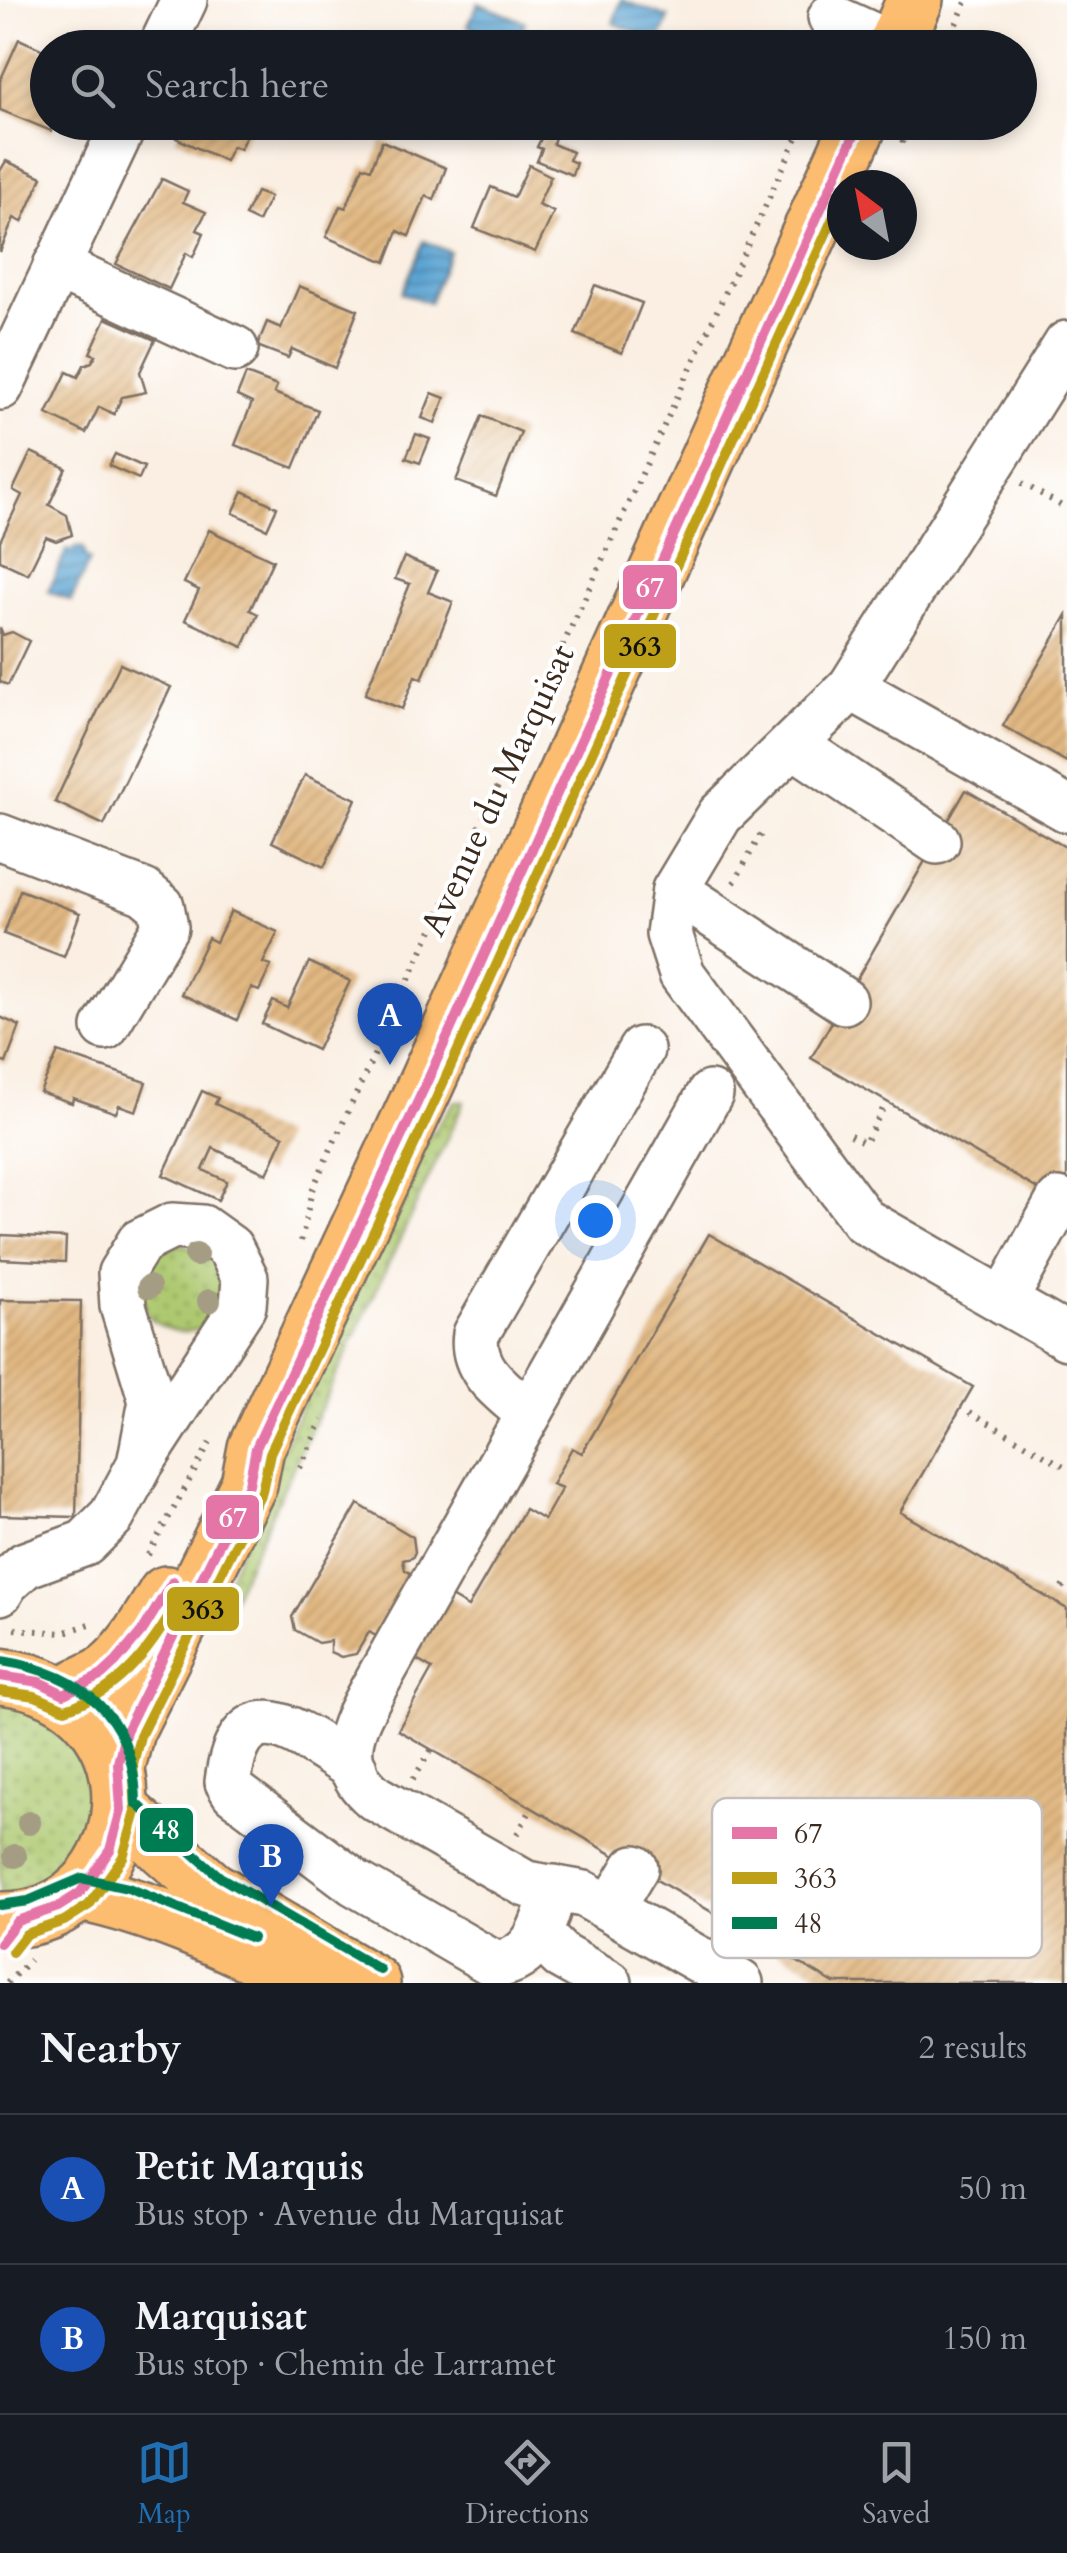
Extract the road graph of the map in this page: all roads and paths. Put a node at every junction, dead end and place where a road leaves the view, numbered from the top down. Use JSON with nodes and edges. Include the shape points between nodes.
{"nodes":[{"id":1,"x":184,"y":0,"type":"edge"},
{"id":2,"x":915,"y":0,"type":"edge"},
{"id":3,"x":832,"y":17,"type":"dead end"},
{"id":4,"x":170,"y":30,"type":"edge"},
{"id":5,"x":859,"y":30,"type":"edge"},
{"id":6,"x":902,"y":30,"type":"edge"},
{"id":7,"x":116,"y":140,"type":"edge"},
{"id":8,"x":796,"y":140,"type":"edge"},
{"id":9,"x":852,"y":140,"type":"edge"},
{"id":10,"x":56,"y":266,"type":"junction"},
{"id":11,"x":1067,"y":344,"type":"edge"},
{"id":12,"x":234,"y":349,"type":"dead end"},
{"id":13,"x":0,"y":387,"type":"edge"},
{"id":14,"x":851,"y":687,"type":"junction"},
{"id":15,"x":794,"y":745,"type":"junction"},
{"id":16,"x":1067,"y":809,"type":"edge"},
{"id":17,"x":0,"y":836,"type":"edge"},
{"id":18,"x":937,"y":841,"type":"dead end"},
{"id":19,"x":675,"y":890,"type":"junction"},
{"id":20,"x":844,"y":1002,"type":"dead end"},
{"id":21,"x":105,"y":1027,"type":"dead end"},
{"id":22,"x":641,"y":1050,"type":"dead end"},
{"id":23,"x":710,"y":1094,"type":"dead end"},
{"id":24,"x":1059,"y":1202,"type":"dead end"},
{"id":25,"x":300,"y":1249,"type":"dead end"},
{"id":26,"x":1004,"y":1301,"type":"junction"},
{"id":27,"x":1067,"y":1336,"type":"edge"},
{"id":28,"x":526,"y":1412,"type":"junction"},
{"id":29,"x":970,"y":1412,"type":"dead end"},
{"id":30,"x":237,"y":1439,"type":"junction"},
{"id":31,"x":140,"y":1464,"type":"junction"},
{"id":32,"x":1067,"y":1468,"type":"edge"},
{"id":33,"x":142,"y":1566,"type":"dead end"},
{"id":34,"x":1067,"y":1579,"type":"edge"},
{"id":35,"x":1062,"y":1588,"type":"dead end"},
{"id":36,"x":0,"y":1592,"type":"edge"},
{"id":37,"x":96,"y":1622,"type":"dead end"},
{"id":38,"x":0,"y":1630,"type":"edge"},
{"id":39,"x":0,"y":1676,"type":"edge"},
{"id":40,"x":64,"y":1694,"type":"junction"},
{"id":41,"x":354,"y":1768,"type":"junction"},
{"id":42,"x":119,"y":1786,"type":"junction"},
{"id":43,"x":635,"y":1868,"type":"dead end"},
{"id":44,"x":554,"y":1888,"type":"junction"},
{"id":45,"x":80,"y":1893,"type":"junction"},
{"id":46,"x":611,"y":1908,"type":"junction"},
{"id":47,"x":12,"y":1936,"type":"edge"},
{"id":48,"x":541,"y":1936,"type":"junction"},
{"id":49,"x":8,"y":1983,"type":"edge"},
{"id":50,"x":309,"y":1983,"type":"edge"},
{"id":51,"x":372,"y":1983,"type":"edge"},
{"id":52,"x":609,"y":1983,"type":"edge"},
{"id":53,"x":740,"y":1983,"type":"edge"}],
"edges":[{"from":1,"to":4,"type":"street"},
{"from":2,"to":6,"type":"main road"},
{"from":3,"to":5,"type":"street"},
{"from":7,"to":10,"type":"street"},
{"from":8,"to":25,"type":"path","name":"Avenue du Marquisat","via":[[312,1190]]},
{"from":9,"to":30,"type":"main road","name":"Avenue du Marquisat","via":[[426,1084]]},
{"from":10,"to":12,"type":"street"},
{"from":10,"to":13,"type":"street"},
{"from":11,"to":14,"type":"street"},
{"from":14,"to":15,"type":"street"},
{"from":14,"to":16,"type":"street"},
{"from":15,"to":18,"type":"street"},
{"from":15,"to":19,"type":"street","via":[[720,814]]},
{"from":17,"to":21,"type":"street","via":[[144,892],[161,906],[165,927]]},
{"from":19,"to":20,"type":"street"},
{"from":19,"to":26,"type":"street","via":[[669,934],[682,974],[864,1221]]},
{"from":22,"to":28,"type":"street","via":[[476,1334],[478,1362]]},
{"from":23,"to":28,"type":"street"},
{"from":24,"to":26,"type":"street"},
{"from":26,"to":27,"type":"street"},
{"from":28,"to":41,"type":"street","via":[[352,1727]]},
{"from":29,"to":32,"type":"path"},
{"from":30,"to":33,"type":"path"},
{"from":30,"to":40,"type":"main road","name":"Avenue du Marquisat","via":[[233,1474],[143,1633],[103,1675]]},
{"from":30,"to":42,"type":"main road","name":"Avenue du Marquisat","via":[[249,1484],[126,1731]]},
{"from":31,"to":31,"type":"street","via":[[243,1306],[245,1278],[230,1248],[202,1228],[172,1226],[140,1242],[121,1273],[123,1306],[152,1401]]},
{"from":31,"to":36,"type":"street","via":[[112,1516],[85,1543],[25,1565]]},
{"from":34,"to":35,"type":"path"},
{"from":37,"to":38,"type":"path","via":[[62,1634]]},
{"from":39,"to":40,"type":"main road"},
{"from":40,"to":42,"type":"main road","via":[[95,1722]]},
{"from":41,"to":44,"type":"street","via":[[376,1798],[526,1884]]},
{"from":41,"to":48,"type":"street","via":[[269,1722],[244,1736],[228,1782],[355,1883],[496,1965],[518,1958]]},
{"from":42,"to":45,"type":"main road","name":"Avenue du Marquisat","via":[[110,1850]]},
{"from":42,"to":51,"type":"main road","via":[[211,1889]]},
{"from":43,"to":46,"type":"street"},
{"from":44,"to":46,"type":"street"},
{"from":44,"to":48,"type":"street"},
{"from":45,"to":47,"type":"main road"},
{"from":45,"to":50,"type":"main road","via":[[124,1902]]},
{"from":46,"to":53,"type":"street"},
{"from":47,"to":49,"type":"path"},
{"from":48,"to":52,"type":"street","via":[[561,1956]]}]}
